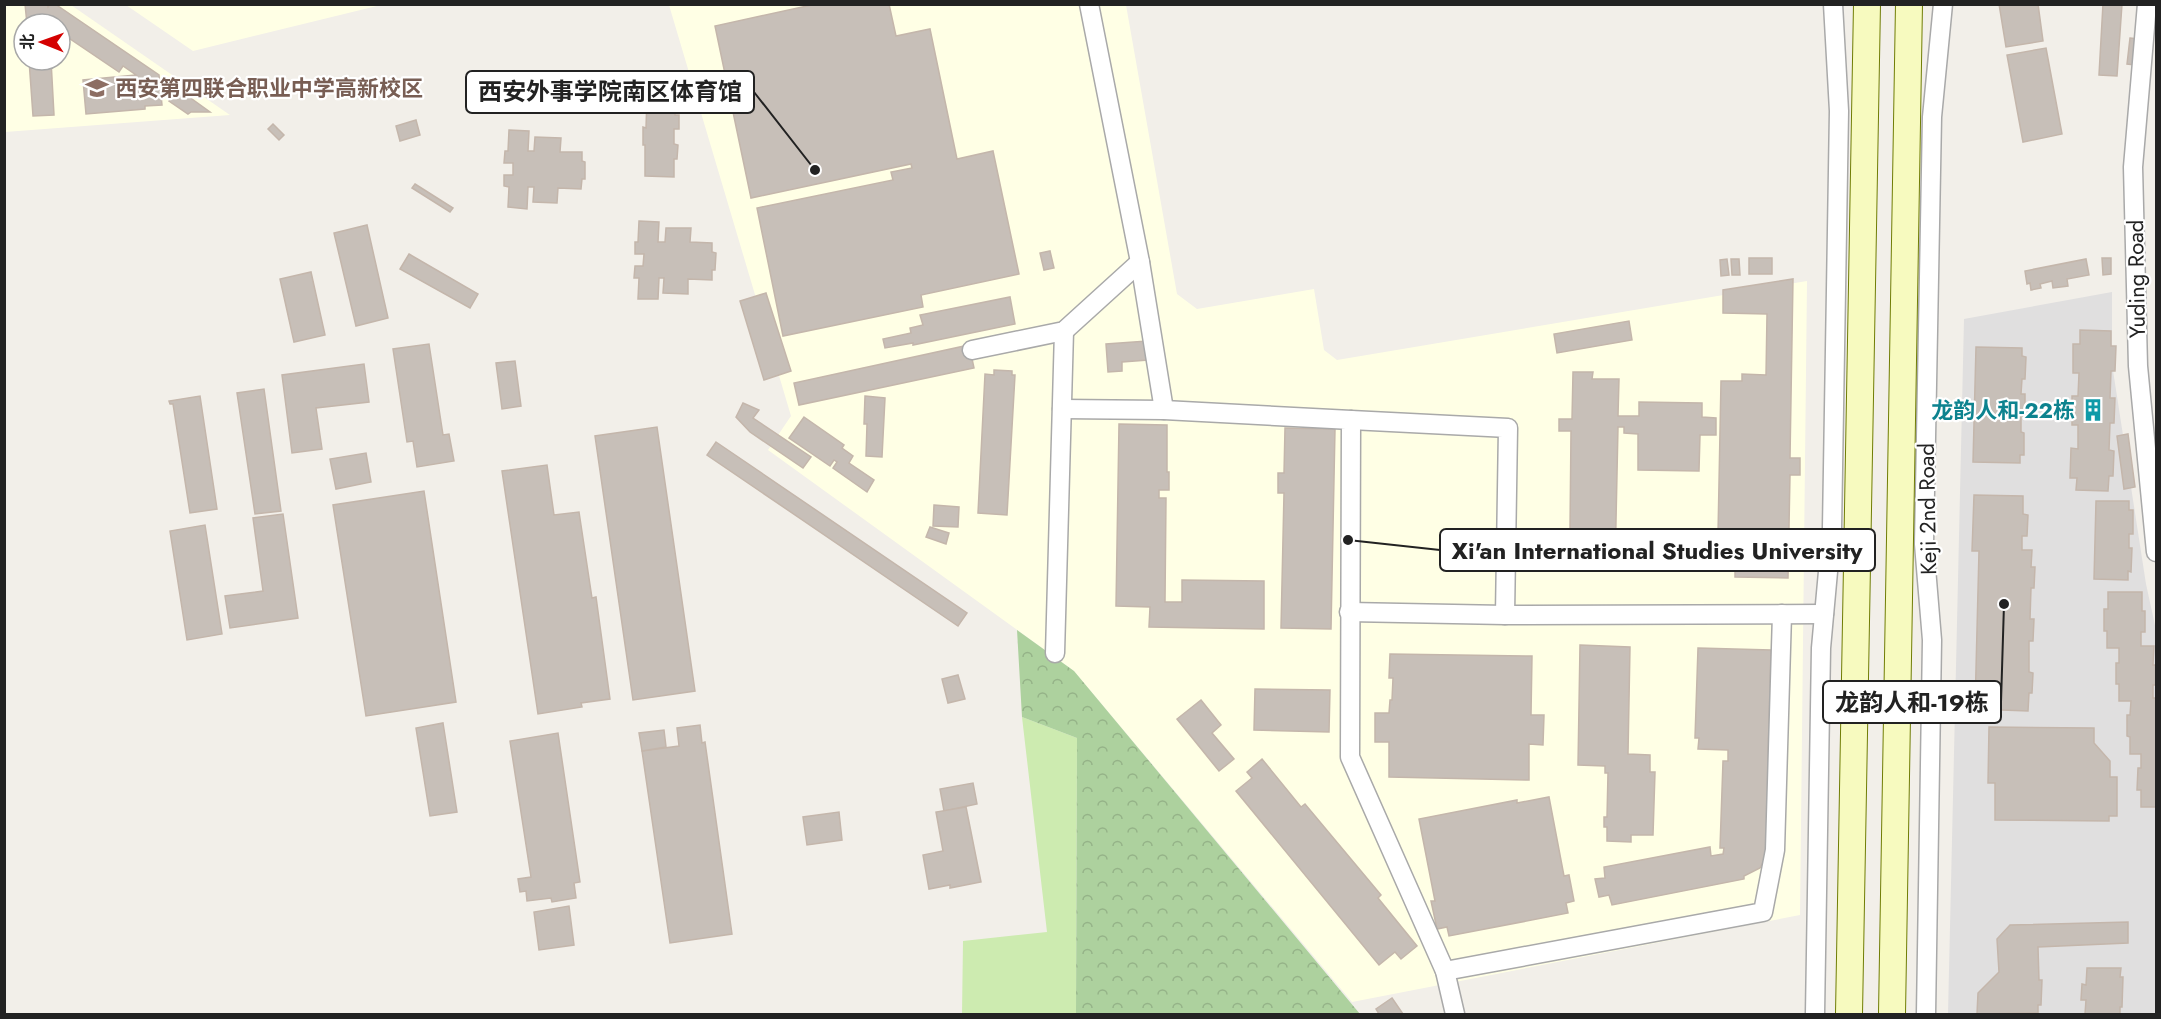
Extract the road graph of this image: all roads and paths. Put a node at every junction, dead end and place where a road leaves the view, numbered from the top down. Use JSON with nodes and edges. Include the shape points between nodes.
{"nodes":[{"id":1,"x":1089,"y":4,"type":"edge"},
{"id":2,"x":1833,"y":4,"type":"edge"},
{"id":3,"x":1867,"y":4,"type":"edge"},
{"id":4,"x":1910,"y":4,"type":"edge"},
{"id":5,"x":1943,"y":4,"type":"edge"},
{"id":6,"x":2147,"y":4,"type":"edge"},
{"id":7,"x":1140,"y":262,"type":"junction"},
{"id":8,"x":1064,"y":331,"type":"junction"},
{"id":9,"x":972,"y":350,"type":"dead end"},
{"id":10,"x":1062,"y":409,"type":"junction"},
{"id":11,"x":1164,"y":410,"type":"junction"},
{"id":12,"x":1351,"y":420,"type":"junction"},
{"id":13,"x":2157,"y":552,"type":"edge"},
{"id":14,"x":1349,"y":612,"type":"junction"},
{"id":15,"x":1782,"y":614,"type":"junction"},
{"id":16,"x":1824,"y":614,"type":"junction"},
{"id":17,"x":1504,"y":615,"type":"junction"},
{"id":18,"x":1055,"y":653,"type":"dead end"},
{"id":19,"x":1445,"y":971,"type":"junction"},
{"id":20,"x":1455,"y":1014,"type":"edge"},
{"id":21,"x":1815,"y":1014,"type":"edge"},
{"id":22,"x":1849,"y":1014,"type":"edge"},
{"id":23,"x":1892,"y":1014,"type":"edge"},
{"id":24,"x":1926,"y":1014,"type":"edge"}],
"edges":[{"from":1,"to":7,"type":"street"},
{"from":2,"to":16,"type":"street","via":[[1839,123],[1832,528]]},
{"from":3,"to":22,"type":"main road"},
{"from":4,"to":23,"type":"main road","name":"Keji 2nd Road"},
{"from":5,"to":24,"type":"street","name":"Keji 2nd Road","via":[[1932,117],[1924,543],[1932,639]]},
{"from":6,"to":13,"type":"street","name":"Yuding Road","via":[[2133,167],[2138,366]]},
{"from":7,"to":8,"type":"street"},
{"from":7,"to":11,"type":"street"},
{"from":8,"to":9,"type":"street"},
{"from":8,"to":10,"type":"street"},
{"from":10,"to":11,"type":"street"},
{"from":10,"to":18,"type":"street"},
{"from":11,"to":12,"type":"street"},
{"from":12,"to":14,"type":"street"},
{"from":12,"to":17,"type":"street","via":[[1508,428]]},
{"from":14,"to":17,"type":"street"},
{"from":14,"to":19,"type":"street","via":[[1350,757]]},
{"from":15,"to":16,"type":"street"},
{"from":15,"to":17,"type":"street"},
{"from":15,"to":19,"type":"street","via":[[1775,850],[1763,912]]},
{"from":16,"to":21,"type":"street"},
{"from":19,"to":20,"type":"street"}]}
